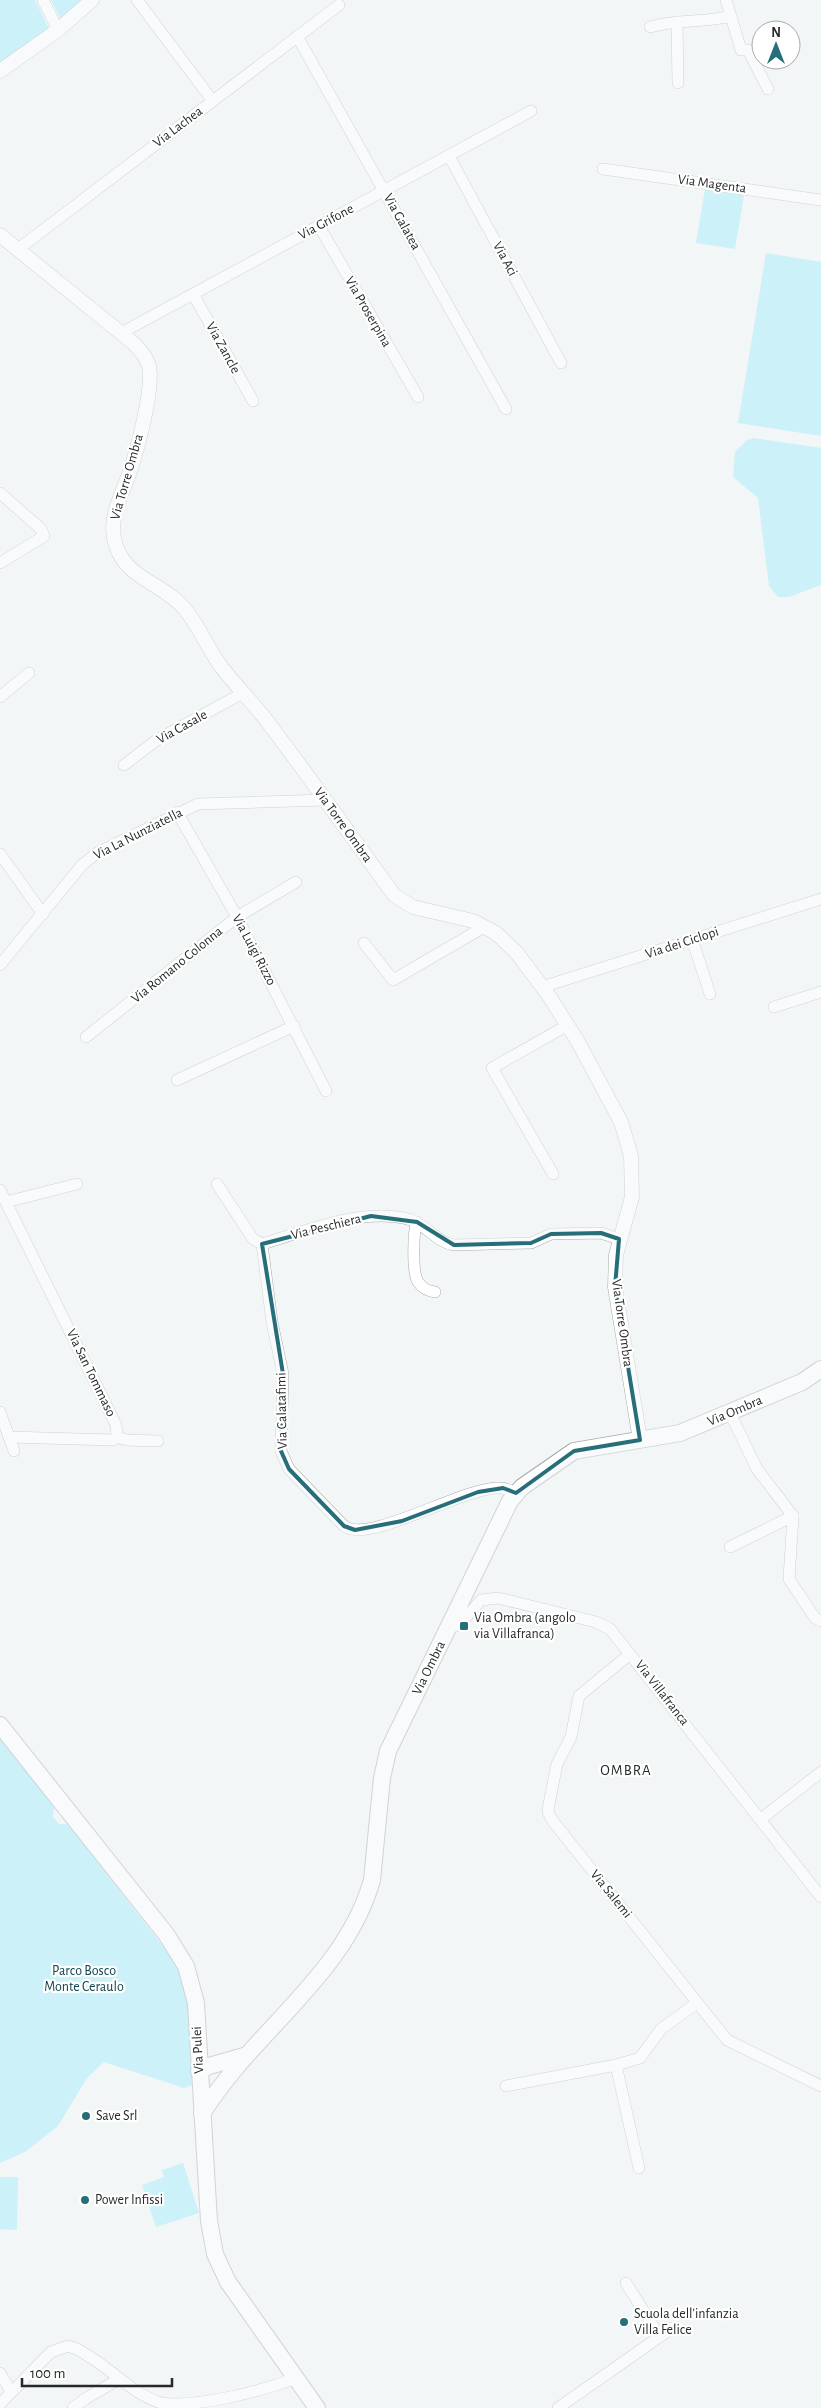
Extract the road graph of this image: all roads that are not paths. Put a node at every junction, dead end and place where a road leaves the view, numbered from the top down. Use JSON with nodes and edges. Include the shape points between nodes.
{"nodes":[{"id":1,"x":43,"y":0,"type":"edge"},
{"id":2,"x":92,"y":0,"type":"edge"},
{"id":3,"x":137,"y":0,"type":"edge"},
{"id":4,"x":726,"y":0,"type":"edge"},
{"id":5,"x":339,"y":5,"type":"dead end"},
{"id":6,"x":731,"y":16,"type":"junction"},
{"id":7,"x":677,"y":22,"type":"junction"},
{"id":8,"x":650,"y":27,"type":"dead end"},
{"id":9,"x":58,"y":30,"type":"junction"},
{"id":10,"x":297,"y":36,"type":"junction"},
{"id":11,"x":0,"y":71,"type":"edge"},
{"id":12,"x":678,"y":83,"type":"dead end"},
{"id":13,"x":768,"y":89,"type":"dead end"},
{"id":14,"x":212,"y":100,"type":"junction"},
{"id":15,"x":531,"y":111,"type":"dead end"},
{"id":16,"x":449,"y":156,"type":"junction"},
{"id":17,"x":603,"y":168,"type":"dead end"},
{"id":18,"x":384,"y":191,"type":"junction"},
{"id":19,"x":821,"y":200,"type":"edge"},
{"id":20,"x":319,"y":226,"type":"junction"},
{"id":21,"x":0,"y":236,"type":"edge"},
{"id":22,"x":17,"y":250,"type":"junction"},
{"id":23,"x":193,"y":294,"type":"junction"},
{"id":24,"x":120,"y":333,"type":"junction"},
{"id":25,"x":562,"y":363,"type":"dead end"},
{"id":26,"x":418,"y":397,"type":"dead end"},
{"id":27,"x":253,"y":402,"type":"dead end"},
{"id":28,"x":506,"y":409,"type":"dead end"},
{"id":29,"x":0,"y":493,"type":"edge"},
{"id":30,"x":0,"y":563,"type":"edge"},
{"id":31,"x":29,"y":673,"type":"dead end"},
{"id":32,"x":243,"y":693,"type":"junction"},
{"id":33,"x":0,"y":697,"type":"edge"},
{"id":34,"x":124,"y":765,"type":"dead end"},
{"id":35,"x":325,"y":800,"type":"junction"},
{"id":36,"x":177,"y":812,"type":"junction"},
{"id":37,"x":0,"y":854,"type":"edge"},
{"id":38,"x":296,"y":882,"type":"dead end"},
{"id":39,"x":821,"y":899,"type":"edge"},
{"id":40,"x":43,"y":914,"type":"junction"},
{"id":41,"x":237,"y":917,"type":"junction"},
{"id":42,"x":484,"y":927,"type":"junction"},
{"id":43,"x":692,"y":939,"type":"junction"},
{"id":44,"x":364,"y":943,"type":"dead end"},
{"id":45,"x":0,"y":965,"type":"edge"},
{"id":46,"x":542,"y":986,"type":"junction"},
{"id":47,"x":821,"y":992,"type":"edge"},
{"id":48,"x":710,"y":994,"type":"dead end"},
{"id":49,"x":774,"y":1007,"type":"dead end"},
{"id":50,"x":568,"y":1025,"type":"junction"},
{"id":51,"x":294,"y":1026,"type":"junction"},
{"id":52,"x":86,"y":1037,"type":"dead end"},
{"id":53,"x":176,"y":1080,"type":"dead end"},
{"id":54,"x":326,"y":1090,"type":"dead end"},
{"id":55,"x":553,"y":1174,"type":"dead end"},
{"id":56,"x":77,"y":1184,"type":"dead end"},
{"id":57,"x":216,"y":1184,"type":"dead end"},
{"id":58,"x":0,"y":1190,"type":"edge"},
{"id":59,"x":6,"y":1202,"type":"junction"},
{"id":60,"x":417,"y":1222,"type":"junction"},
{"id":61,"x":619,"y":1239,"type":"junction"},
{"id":62,"x":262,"y":1244,"type":"junction"},
{"id":63,"x":435,"y":1292,"type":"dead end"},
{"id":64,"x":821,"y":1369,"type":"edge"},
{"id":65,"x":0,"y":1412,"type":"edge"},
{"id":66,"x":730,"y":1413,"type":"junction"},
{"id":67,"x":9,"y":1437,"type":"junction"},
{"id":68,"x":116,"y":1437,"type":"junction"},
{"id":69,"x":640,"y":1440,"type":"junction"},
{"id":70,"x":158,"y":1441,"type":"dead end"},
{"id":71,"x":14,"y":1451,"type":"dead end"},
{"id":72,"x":516,"y":1493,"type":"junction"},
{"id":73,"x":794,"y":1516,"type":"junction"},
{"id":74,"x":730,"y":1547,"type":"dead end"},
{"id":75,"x":821,"y":1620,"type":"edge"},
{"id":76,"x":450,"y":1624,"type":"junction"},
{"id":77,"x":630,"y":1654,"type":"junction"},
{"id":78,"x":0,"y":1725,"type":"edge"},
{"id":79,"x":821,"y":1772,"type":"edge"},
{"id":80,"x":761,"y":1819,"type":"junction"},
{"id":81,"x":821,"y":1897,"type":"edge"},
{"id":82,"x":698,"y":2003,"type":"junction"},
{"id":83,"x":198,"y":2042,"type":"junction"},
{"id":84,"x":616,"y":2065,"type":"junction"},
{"id":85,"x":227,"y":2067,"type":"junction"},
{"id":86,"x":199,"y":2071,"type":"junction"},
{"id":87,"x":506,"y":2086,"type":"dead end"},
{"id":88,"x":821,"y":2086,"type":"edge"},
{"id":89,"x":202,"y":2114,"type":"junction"},
{"id":90,"x":638,"y":2168,"type":"dead end"},
{"id":91,"x":626,"y":2283,"type":"dead end"},
{"id":92,"x":672,"y":2328,"type":"dead end"},
{"id":93,"x":660,"y":2337,"type":"junction"},
{"id":94,"x":0,"y":2373,"type":"edge"},
{"id":95,"x":296,"y":2378,"type":"junction"},
{"id":96,"x":119,"y":2379,"type":"junction"},
{"id":97,"x":11,"y":2392,"type":"junction"},
{"id":98,"x":86,"y":2403,"type":"edge"},
{"id":99,"x":0,"y":2404,"type":"edge"},
{"id":100,"x":191,"y":2407,"type":"edge"},
{"id":101,"x":73,"y":2408,"type":"edge"},
{"id":102,"x":317,"y":2408,"type":"edge"},
{"id":103,"x":558,"y":2408,"type":"edge"}],
"edges":[{"from":1,"to":9,"type":"street"},
{"from":2,"to":9,"type":"street"},
{"from":3,"to":14,"type":"street"},
{"from":4,"to":6,"type":"street"},
{"from":5,"to":10,"type":"street","name":"Via Lachea"},
{"from":6,"to":7,"type":"street","via":[[711,21]]},
{"from":6,"to":13,"type":"street","via":[[741,50],[748,50]]},
{"from":7,"to":8,"type":"street"},
{"from":7,"to":12,"type":"street"},
{"from":9,"to":11,"type":"street"},
{"from":10,"to":14,"type":"street","name":"Via Lachea"},
{"from":10,"to":18,"type":"street","name":"Via Galatea"},
{"from":14,"to":22,"type":"street","name":"Via Lachea"},
{"from":15,"to":16,"type":"street","name":"Via Grifone"},
{"from":16,"to":18,"type":"street","name":"Via Grifone"},
{"from":16,"to":25,"type":"street","name":"Via Aci"},
{"from":17,"to":19,"type":"street","name":"Via Magenta"},
{"from":18,"to":20,"type":"street","name":"Via Grifone"},
{"from":18,"to":28,"type":"street","name":"Via Galatea"},
{"from":20,"to":23,"type":"street","name":"Via Grifone"},
{"from":20,"to":26,"type":"street","name":"Via Proserpina"},
{"from":21,"to":22,"type":"street","name":"Via Torre Ombra"},
{"from":22,"to":24,"type":"street","name":"Via Torre Ombra"},
{"from":23,"to":24,"type":"street","name":"Via Grifone"},
{"from":23,"to":27,"type":"street","name":"Via Zancle"},
{"from":24,"to":32,"type":"street","name":"Via Torre Ombra","via":[[144,354],[150,384],[130,472],[115,509],[115,545],[135,574],[183,607],[222,668]]},
{"from":29,"to":30,"type":"street","via":[[41,529],[44,536]]},
{"from":31,"to":33,"type":"street"},
{"from":32,"to":34,"type":"street","name":"Via Casale","via":[[158,739]]},
{"from":32,"to":35,"type":"street","name":"Via Torre Ombra"},
{"from":35,"to":36,"type":"street","name":"Via La Nunziatella","via":[[198,804]]},
{"from":35,"to":42,"type":"street","name":"Via Torre Ombra","via":[[394,895],[412,907],[472,921]]},
{"from":36,"to":40,"type":"street","name":"Via La Nunziatella","via":[[97,853],[82,865]]},
{"from":36,"to":41,"type":"street","name":"Via Luigi Rizzo"},
{"from":37,"to":40,"type":"street"},
{"from":38,"to":41,"type":"street","name":"Via Romano Colonna"},
{"from":39,"to":43,"type":"street","name":"Via dei Ciclopi"},
{"from":40,"to":45,"type":"street","name":"Via La Nunziatella"},
{"from":41,"to":51,"type":"street","name":"Via Luigi Rizzo"},
{"from":41,"to":52,"type":"street","name":"Via Romano Colonna"},
{"from":42,"to":44,"type":"street","via":[[393,980]]},
{"from":42,"to":46,"type":"street","name":"Via Torre Ombra","via":[[496,933],[516,952]]},
{"from":43,"to":46,"type":"street","name":"Via dei Ciclopi"},
{"from":43,"to":48,"type":"street"},
{"from":46,"to":50,"type":"street","name":"Via Torre Ombra"},
{"from":47,"to":49,"type":"street"},
{"from":50,"to":55,"type":"street","via":[[492,1068]]},
{"from":50,"to":61,"type":"street","name":"Via Torre Ombra","via":[[614,1107],[629,1146],[633,1169],[632,1197]]},
{"from":51,"to":53,"type":"street"},
{"from":51,"to":54,"type":"street","name":"Via Luigi Rizzo"},
{"from":56,"to":59,"type":"street"},
{"from":57,"to":62,"type":"street","via":[[253,1239]]},
{"from":58,"to":59,"type":"street","name":"Via San Tommaso"},
{"from":59,"to":68,"type":"street","name":"Via San Tommaso","via":[[116,1425]]},
{"from":60,"to":61,"type":"street","name":"Via Peschiera","via":[[446,1243],[454,1244],[531,1243],[551,1234],[602,1233]]},
{"from":60,"to":62,"type":"street","name":"Via Peschiera","via":[[371,1216],[345,1220]]},
{"from":60,"to":63,"type":"street","via":[[413,1231],[416,1277],[421,1286]]},
{"from":61,"to":69,"type":"street","name":"Via Torre Ombra","via":[[614,1267],[615,1287]]},
{"from":62,"to":72,"type":"street","name":"Via Calatafimi","via":[[272,1322],[284,1374],[281,1451],[289,1469],[344,1526],[355,1530],[402,1521],[492,1488]]},
{"from":64,"to":66,"type":"main road","name":"Via Ombra","via":[[802,1382]]},
{"from":65,"to":67,"type":"street"},
{"from":66,"to":69,"type":"main road","name":"Via Ombra","via":[[680,1433]]},
{"from":66,"to":73,"type":"street","via":[[756,1469]]},
{"from":67,"to":68,"type":"street","name":"Via San Tommaso","via":[[112,1440]]},
{"from":67,"to":71,"type":"street"},
{"from":68,"to":70,"type":"street"},
{"from":69,"to":72,"type":"main road","name":"Via Ombra","via":[[574,1451]]},
{"from":72,"to":76,"type":"main road","name":"Via Ombra"},
{"from":73,"to":74,"type":"street"},
{"from":73,"to":75,"type":"street","via":[[789,1579],[815,1618]]},
{"from":76,"to":77,"type":"street","name":"Via Villafranca","via":[[455,1626],[462,1622],[481,1600],[498,1598],[603,1625]]},
{"from":76,"to":85,"type":"main road","name":"Via Ombra","via":[[384,1765],[375,1865],[358,1918],[339,1951],[246,2055]]},
{"from":77,"to":80,"type":"street","name":"Via Villafranca"},
{"from":77,"to":82,"type":"street","name":"Via Salemi","via":[[579,1696],[571,1738],[557,1764],[548,1812]]},
{"from":78,"to":83,"type":"main road","name":"Via Pulei","via":[[178,1952],[186,1966],[196,2003]]},
{"from":79,"to":80,"type":"street"},
{"from":80,"to":81,"type":"street","name":"Via Villafranca"},
{"from":82,"to":84,"type":"street","via":[[660,2029],[640,2058]]},
{"from":82,"to":88,"type":"street","name":"Via Salemi","via":[[727,2040]]},
{"from":83,"to":85,"type":"main road","via":[[208,2054]]},
{"from":83,"to":86,"type":"main road","name":"Via Pulei"},
{"from":84,"to":87,"type":"street"},
{"from":84,"to":90,"type":"street"},
{"from":85,"to":86,"type":"main road"},
{"from":85,"to":89,"type":"main road"},
{"from":86,"to":89,"type":"main road","name":"Via Pulei"},
{"from":89,"to":95,"type":"main road","name":"Via Pulei","via":[[208,2221],[214,2254],[228,2282]]},
{"from":91,"to":93,"type":"street"},
{"from":92,"to":93,"type":"street"},
{"from":93,"to":103,"type":"street"},
{"from":94,"to":97,"type":"street"},
{"from":95,"to":100,"type":"street","via":[[253,2394]]},
{"from":95,"to":102,"type":"main road","name":"Via Pulei"},
{"from":96,"to":97,"type":"street","via":[[77,2348],[68,2346],[52,2352]]},
{"from":96,"to":98,"type":"street"},
{"from":96,"to":100,"type":"street","via":[[160,2402]]},
{"from":97,"to":99,"type":"street"},
{"from":98,"to":101,"type":"street"}]}
